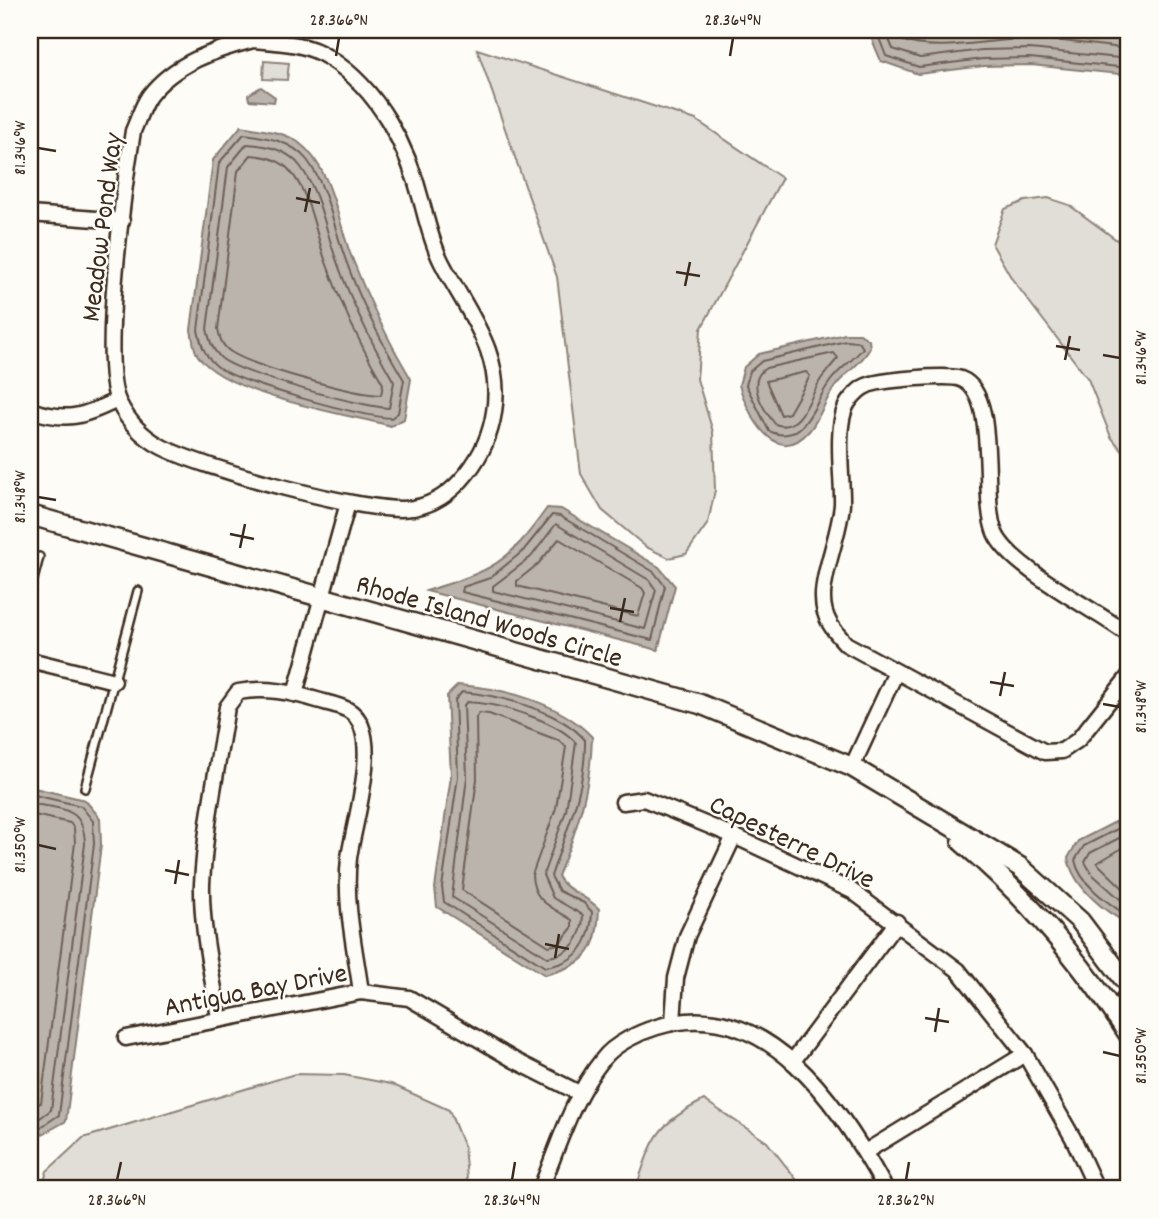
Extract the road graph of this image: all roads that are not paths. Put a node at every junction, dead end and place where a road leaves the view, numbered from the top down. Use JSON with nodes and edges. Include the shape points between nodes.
{"nodes":[{"id":1,"x":253,"y":35,"type":"edge"},
{"id":2,"x":30,"y":214,"type":"edge"},
{"id":3,"x":122,"y":221,"type":"junction"},
{"id":4,"x":117,"y":400,"type":"junction"},
{"id":5,"x":30,"y":410,"type":"edge"},
{"id":6,"x":348,"y":503,"type":"junction"},
{"id":7,"x":30,"y":515,"type":"edge"},
{"id":8,"x":39,"y":557,"type":"dead end"},
{"id":9,"x":30,"y":591,"type":"edge"},
{"id":10,"x":138,"y":591,"type":"dead end"},
{"id":11,"x":320,"y":598,"type":"junction"},
{"id":12,"x":1129,"y":635,"type":"edge"},
{"id":13,"x":30,"y":660,"type":"edge"},
{"id":14,"x":896,"y":672,"type":"junction"},
{"id":15,"x":1129,"y":676,"type":"edge"},
{"id":16,"x":114,"y":681,"type":"junction"},
{"id":17,"x":295,"y":694,"type":"junction"},
{"id":18,"x":852,"y":767,"type":"junction"},
{"id":19,"x":85,"y":788,"type":"dead end"},
{"id":20,"x":624,"y":802,"type":"dead end"},
{"id":21,"x":922,"y":808,"type":"junction"},
{"id":22,"x":734,"y":836,"type":"junction"},
{"id":23,"x":897,"y":922,"type":"junction"},
{"id":24,"x":1129,"y":986,"type":"edge"},
{"id":25,"x":361,"y":992,"type":"junction"},
{"id":26,"x":1129,"y":995,"type":"edge"},
{"id":27,"x":1123,"y":1016,"type":"edge"},
{"id":28,"x":219,"y":1018,"type":"junction"},
{"id":29,"x":673,"y":1022,"type":"junction"},
{"id":30,"x":1129,"y":1035,"type":"edge"},
{"id":31,"x":126,"y":1038,"type":"dead end"},
{"id":32,"x":1025,"y":1054,"type":"junction"},
{"id":33,"x":793,"y":1062,"type":"junction"},
{"id":34,"x":579,"y":1093,"type":"junction"},
{"id":35,"x":865,"y":1152,"type":"junction"},
{"id":36,"x":541,"y":1188,"type":"edge"},
{"id":37,"x":886,"y":1188,"type":"edge"},
{"id":38,"x":1096,"y":1188,"type":"edge"}],
"edges":[{"from":1,"to":3,"type":"street","name":"Meadow Pond Way","via":[[179,69],[149,97],[133,131]]},
{"from":1,"to":6,"type":"street","name":"Meadow Pond Way","via":[[328,57],[359,82],[389,122],[412,164],[440,259],[485,339],[496,373],[494,412],[485,446],[464,477],[439,498],[413,508]]},
{"from":2,"to":3,"type":"street"},
{"from":3,"to":4,"type":"street","name":"Meadow Pond Way","via":[[110,360]]},
{"from":4,"to":5,"type":"street","via":[[86,416],[64,418]]},
{"from":4,"to":6,"type":"street","name":"Meadow Pond Way","via":[[135,428],[158,446],[187,459]]},
{"from":6,"to":11,"type":"street"},
{"from":7,"to":11,"type":"street","name":"Rhode Island Woods Circle"},
{"from":8,"to":9,"type":"lane"},
{"from":10,"to":16,"type":"lane"},
{"from":11,"to":17,"type":"street"},
{"from":11,"to":18,"type":"street","name":"Rhode Island Woods Circle","via":[[700,704]]},
{"from":12,"to":14,"type":"street","via":[[1013,557],[996,536],[988,512],[985,414],[975,389],[961,379],[941,376],[867,385],[848,401],[841,429],[842,506],[823,595],[825,615],[846,644]]},
{"from":13,"to":16,"type":"street"},
{"from":14,"to":15,"type":"street","via":[[1045,752],[1062,751],[1077,740]]},
{"from":14,"to":18,"type":"street"},
{"from":16,"to":19,"type":"lane"},
{"from":17,"to":25,"type":"street","via":[[350,710],[364,732],[366,760],[347,899]]},
{"from":17,"to":28,"type":"street","via":[[260,688],[238,692],[227,707],[202,885]]},
{"from":18,"to":21,"type":"street","name":"Rhode Island Woods Circle"},
{"from":20,"to":22,"type":"street","name":"Capesterre Drive","via":[[645,799]]},
{"from":21,"to":24,"type":"street","name":"Rhode Island Woods Circle","via":[[1020,867],[1080,921]]},
{"from":21,"to":27,"type":"street","name":"Rhode Island Woods Circle","via":[[1001,875]]},
{"from":22,"to":23,"type":"street","name":"Capesterre Drive","via":[[852,891]]},
{"from":22,"to":29,"type":"street","via":[[687,936],[676,978]]},
{"from":23,"to":32,"type":"street","name":"Capesterre Drive","via":[[958,970]]},
{"from":23,"to":33,"type":"street"},
{"from":25,"to":28,"type":"street","name":"Antigua Bay Drive"},
{"from":25,"to":34,"type":"street","name":"Antigua Bay Drive","via":[[409,998]]},
{"from":26,"to":27,"type":"street"},
{"from":27,"to":30,"type":"street","name":"Rhode Island Woods Circle"},
{"from":28,"to":31,"type":"street","name":"Antigua Bay Drive"},
{"from":29,"to":33,"type":"street","via":[[733,1027],[766,1041]]},
{"from":29,"to":34,"type":"street","via":[[641,1032],[604,1056]]},
{"from":32,"to":35,"type":"street"},
{"from":32,"to":38,"type":"street","name":"Capesterre Drive"},
{"from":33,"to":35,"type":"street","via":[[824,1095]]},
{"from":34,"to":36,"type":"street"},
{"from":35,"to":37,"type":"street"}]}
